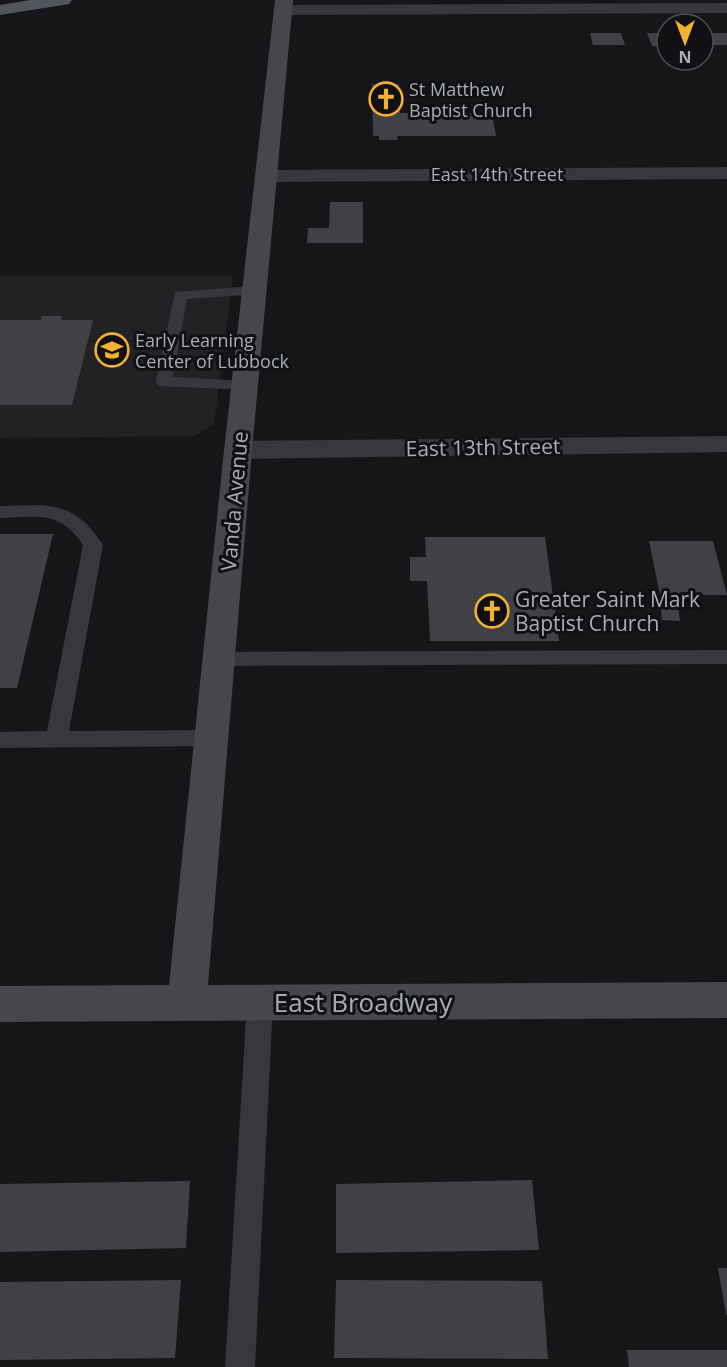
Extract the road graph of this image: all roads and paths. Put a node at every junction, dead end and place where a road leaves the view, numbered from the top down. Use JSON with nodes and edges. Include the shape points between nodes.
{"nodes":[{"id":1,"x":63,"y":0,"type":"edge"},
{"id":2,"x":283,"y":5,"type":"edge"},
{"id":3,"x":727,"y":8,"type":"edge"},
{"id":4,"x":0,"y":10,"type":"edge"},
{"id":5,"x":727,"y":173,"type":"edge"},
{"id":6,"x":266,"y":176,"type":"junction"},
{"id":7,"x":255,"y":291,"type":"junction"},
{"id":8,"x":245,"y":386,"type":"junction"},
{"id":9,"x":727,"y":444,"type":"edge"},
{"id":10,"x":238,"y":450,"type":"junction"},
{"id":11,"x":0,"y":512,"type":"edge"},
{"id":12,"x":727,"y":657,"type":"edge"},
{"id":13,"x":219,"y":659,"type":"junction"},
{"id":14,"x":212,"y":738,"type":"junction"},
{"id":15,"x":0,"y":740,"type":"edge"},
{"id":16,"x":56,"y":740,"type":"junction"},
{"id":17,"x":727,"y":1000,"type":"edge"},
{"id":18,"x":187,"y":1002,"type":"junction"},
{"id":19,"x":260,"y":1002,"type":"junction"},
{"id":20,"x":0,"y":1004,"type":"edge"},
{"id":21,"x":240,"y":1367,"type":"edge"}],
"edges":[{"from":1,"to":4,"type":"main road"},
{"from":2,"to":3,"type":"street"},
{"from":2,"to":6,"type":"street","name":"Vanda Avenue"},
{"from":5,"to":6,"type":"street","name":"East 14th Street"},
{"from":6,"to":7,"type":"street","name":"Vanda Avenue"},
{"from":7,"to":8,"type":"street","name":"Vanda Avenue"},
{"from":7,"to":8,"type":"lane","via":[[180,295],[164,382]]},
{"from":8,"to":10,"type":"street","name":"Vanda Avenue"},
{"from":9,"to":10,"type":"street","name":"East 13th Street"},
{"from":10,"to":13,"type":"street","name":"Vanda Avenue"},
{"from":11,"to":16,"type":"lane","via":[[57,512],[69,516],[84,529],[93,545]]},
{"from":12,"to":13,"type":"lane"},
{"from":13,"to":14,"type":"street","name":"Vanda Avenue"},
{"from":14,"to":16,"type":"lane"},
{"from":14,"to":18,"type":"street","name":"Vanda Avenue"},
{"from":15,"to":16,"type":"lane"},
{"from":17,"to":19,"type":"street","name":"East Broadway"},
{"from":18,"to":19,"type":"street","name":"East Broadway"},
{"from":18,"to":20,"type":"street","name":"East Broadway"},
{"from":19,"to":21,"type":"lane"}]}
